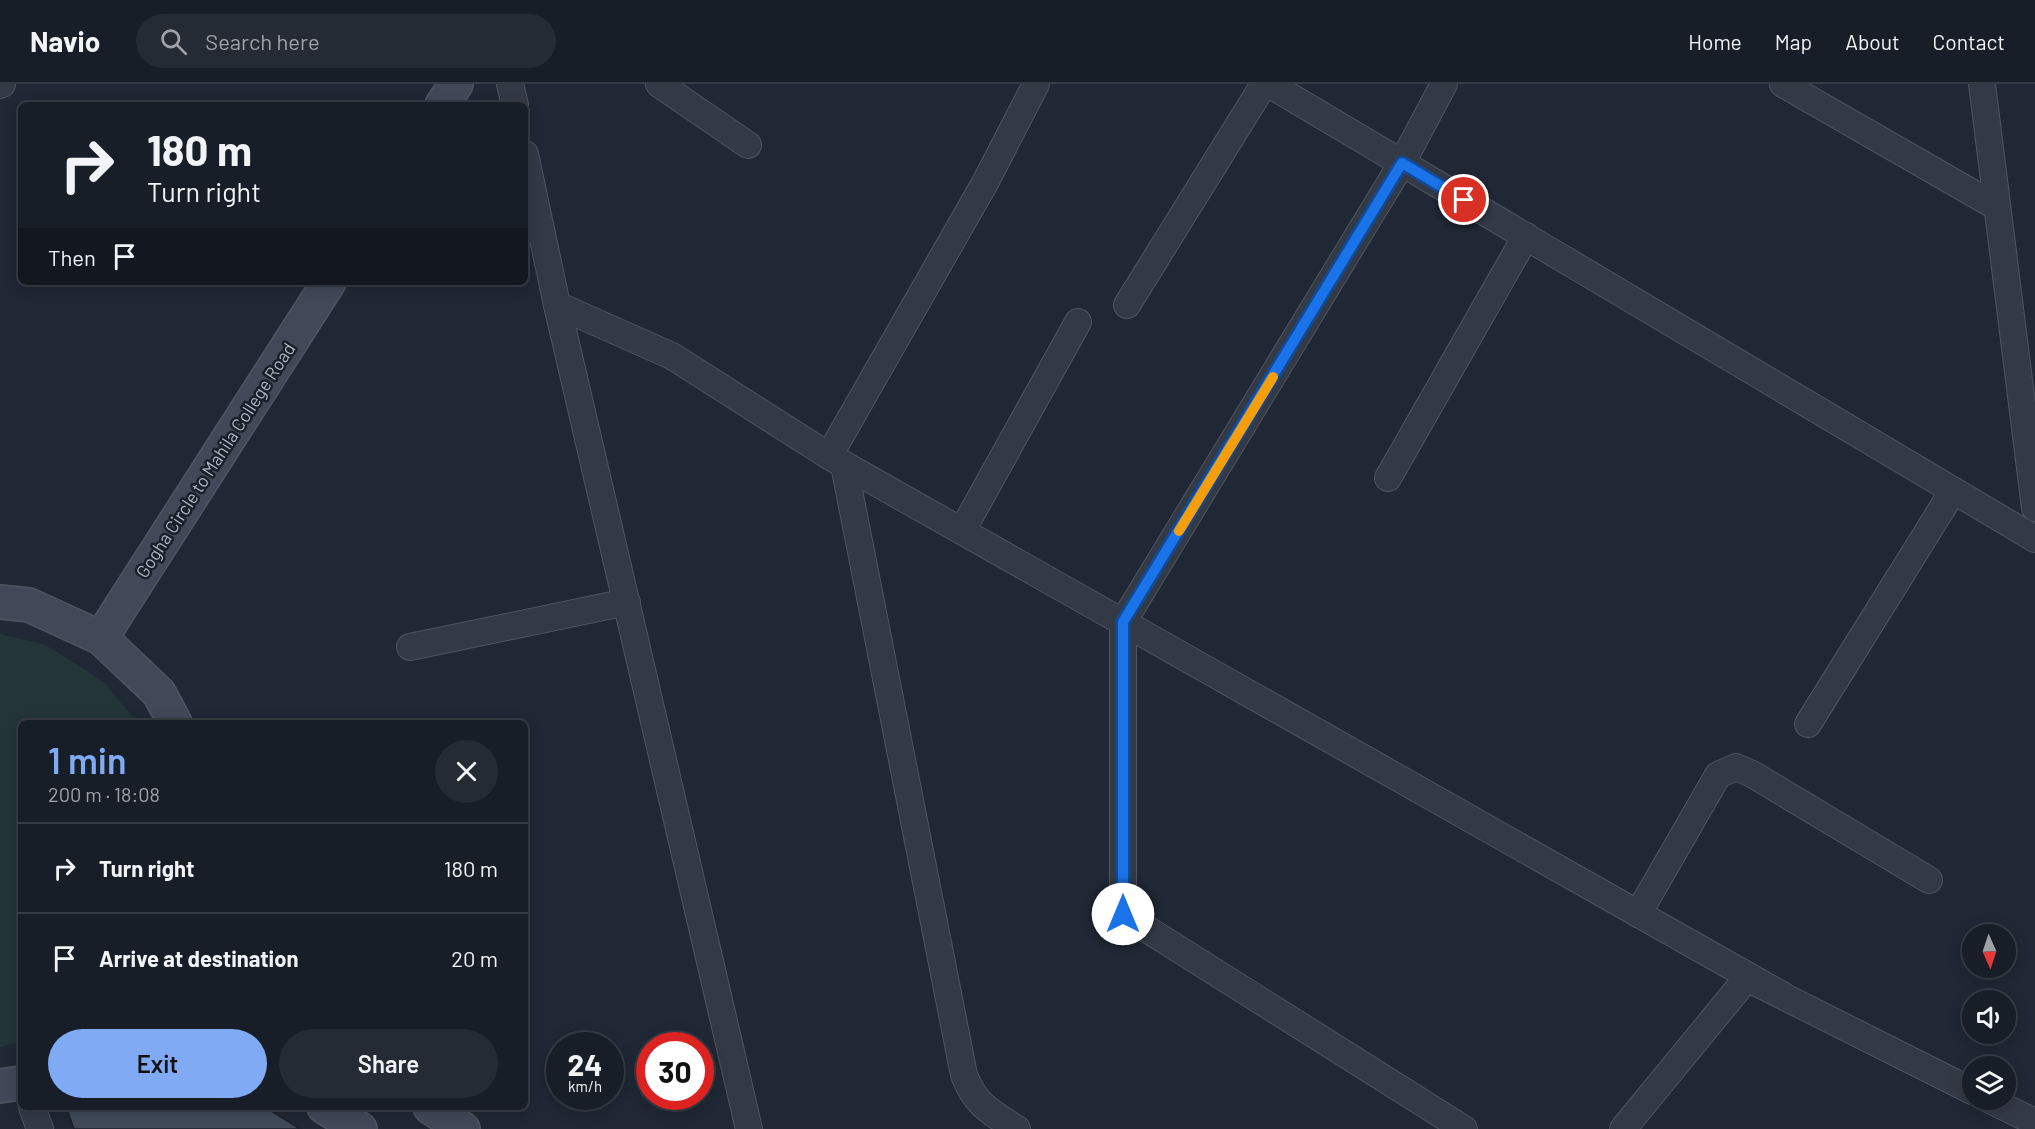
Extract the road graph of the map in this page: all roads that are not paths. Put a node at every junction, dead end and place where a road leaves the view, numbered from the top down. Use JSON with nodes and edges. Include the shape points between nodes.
{"nodes":[{"id":1,"x":456,"y":84,"type":"edge"},
{"id":2,"x":510,"y":84,"type":"edge"},
{"id":3,"x":659,"y":84,"type":"edge"},
{"id":4,"x":1036,"y":84,"type":"edge"},
{"id":5,"x":1264,"y":84,"type":"edge"},
{"id":6,"x":1269,"y":84,"type":"edge"},
{"id":7,"x":1444,"y":84,"type":"edge"},
{"id":8,"x":1783,"y":84,"type":"edge"},
{"id":9,"x":1982,"y":84,"type":"edge"},
{"id":10,"x":444,"y":102,"type":"edge"},
{"id":11,"x":513,"y":102,"type":"edge"},
{"id":12,"x":748,"y":145,"type":"dead end"},
{"id":13,"x":1402,"y":163,"type":"junction"},
{"id":14,"x":528,"y":168,"type":"edge"},
{"id":15,"x":1997,"y":207,"type":"junction"},
{"id":16,"x":1526,"y":236,"type":"junction"},
{"id":17,"x":327,"y":285,"type":"edge"},
{"id":18,"x":557,"y":305,"type":"junction"},
{"id":19,"x":1127,"y":305,"type":"dead end"},
{"id":20,"x":1078,"y":322,"type":"dead end"},
{"id":21,"x":836,"y":460,"type":"junction"},
{"id":22,"x":1388,"y":478,"type":"dead end"},
{"id":23,"x":1953,"y":491,"type":"junction"},
{"id":24,"x":2035,"y":508,"type":"edge"},
{"id":25,"x":962,"y":531,"type":"junction"},
{"id":26,"x":2035,"y":539,"type":"edge"},
{"id":27,"x":0,"y":602,"type":"edge"},
{"id":28,"x":627,"y":602,"type":"junction"},
{"id":29,"x":1123,"y":622,"type":"junction"},
{"id":30,"x":101,"y":638,"type":"junction"},
{"id":31,"x":410,"y":647,"type":"dead end"},
{"id":32,"x":173,"y":720,"type":"edge"},
{"id":33,"x":1808,"y":724,"type":"dead end"},
{"id":34,"x":1929,"y":880,"type":"dead end"},
{"id":35,"x":1638,"y":914,"type":"junction"},
{"id":36,"x":1782,"y":995,"type":"junction"},
{"id":37,"x":18,"y":1083,"type":"edge"},
{"id":38,"x":0,"y":1086,"type":"edge"},
{"id":39,"x":1962,"y":1086,"type":"edge"},
{"id":40,"x":33,"y":1110,"type":"edge"},
{"id":41,"x":329,"y":1110,"type":"edge"},
{"id":42,"x":434,"y":1110,"type":"edge"},
{"id":43,"x":2010,"y":1110,"type":"edge"},
{"id":44,"x":2035,"y":1122,"type":"edge"},
{"id":45,"x":40,"y":1129,"type":"edge"},
{"id":46,"x":360,"y":1129,"type":"edge"},
{"id":47,"x":463,"y":1129,"type":"edge"},
{"id":48,"x":749,"y":1129,"type":"edge"},
{"id":49,"x":1017,"y":1129,"type":"edge"},
{"id":50,"x":1464,"y":1129,"type":"edge"},
{"id":51,"x":1623,"y":1129,"type":"edge"}],
"edges":[{"from":1,"to":10,"type":"main road"},
{"from":2,"to":11,"type":"street"},
{"from":3,"to":12,"type":"street"},
{"from":4,"to":21,"type":"street"},
{"from":5,"to":19,"type":"street"},
{"from":6,"to":13,"type":"street"},
{"from":7,"to":13,"type":"street"},
{"from":8,"to":15,"type":"street"},
{"from":9,"to":15,"type":"street"},
{"from":13,"to":16,"type":"street"},
{"from":13,"to":29,"type":"street"},
{"from":14,"to":18,"type":"street"},
{"from":15,"to":24,"type":"street"},
{"from":16,"to":22,"type":"street"},
{"from":16,"to":23,"type":"street"},
{"from":17,"to":30,"type":"main road","name":"Gogha Circle to Mahila College Road"},
{"from":18,"to":21,"type":"street","via":[[672,356]]},
{"from":18,"to":28,"type":"street"},
{"from":20,"to":25,"type":"street"},
{"from":21,"to":25,"type":"street"},
{"from":21,"to":49,"type":"street","via":[[964,1075],[974,1097]]},
{"from":23,"to":26,"type":"street"},
{"from":23,"to":33,"type":"street"},
{"from":25,"to":29,"type":"street"},
{"from":27,"to":30,"type":"main road","via":[[28,605]]},
{"from":28,"to":31,"type":"street"},
{"from":28,"to":48,"type":"street"},
{"from":29,"to":35,"type":"street"},
{"from":29,"to":50,"type":"street","via":[[1123,914]]},
{"from":30,"to":32,"type":"main road","via":[[159,693]]},
{"from":34,"to":35,"type":"street","via":[[1736,767],[1718,775]]},
{"from":35,"to":36,"type":"street"},
{"from":36,"to":39,"type":"street"},
{"from":36,"to":51,"type":"street","via":[[1747,978]]},
{"from":37,"to":38,"type":"main road"},
{"from":40,"to":45,"type":"street"},
{"from":41,"to":46,"type":"main road"},
{"from":42,"to":47,"type":"main road"},
{"from":43,"to":44,"type":"street"}]}
